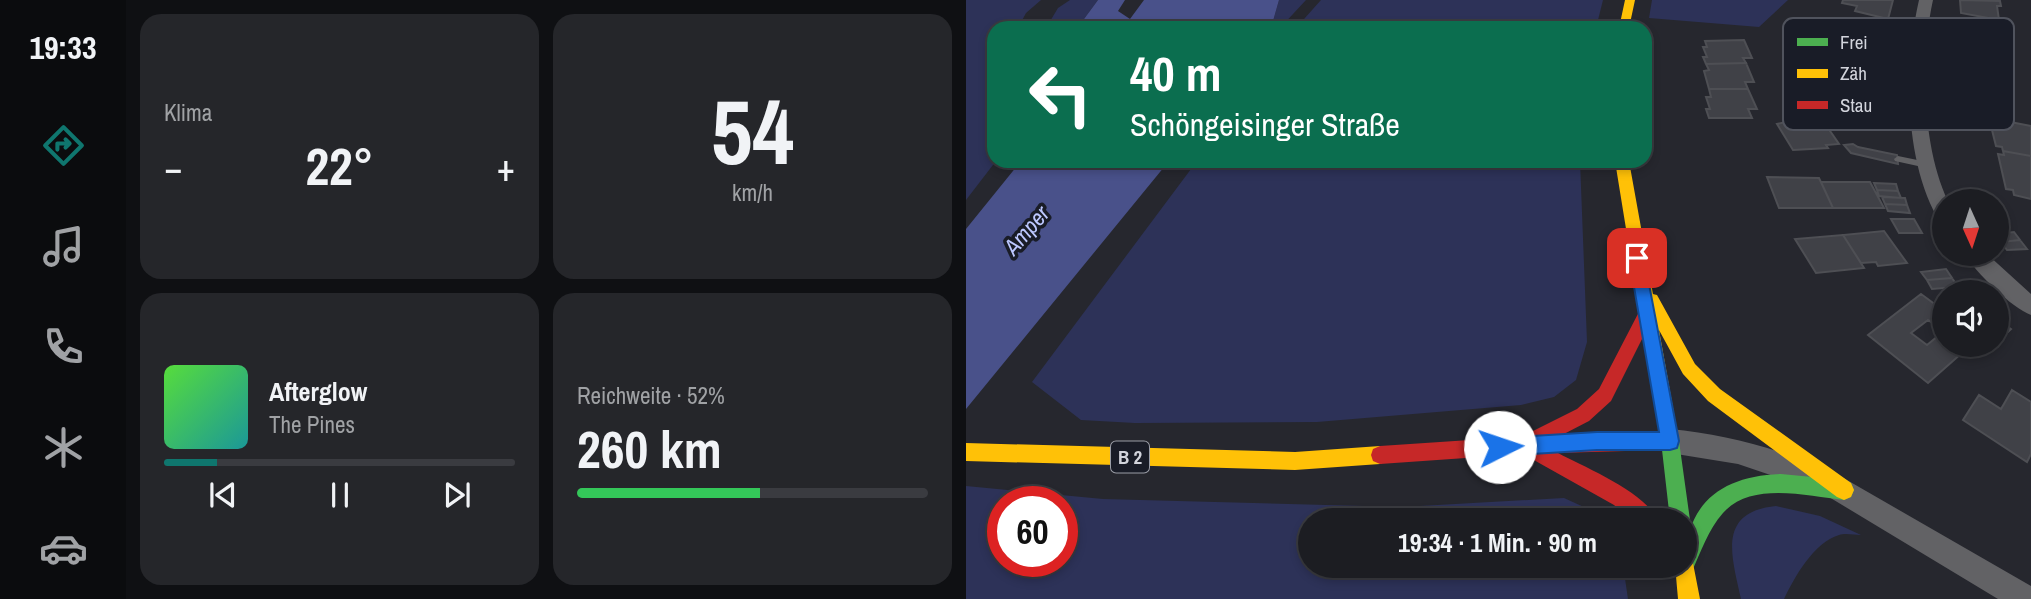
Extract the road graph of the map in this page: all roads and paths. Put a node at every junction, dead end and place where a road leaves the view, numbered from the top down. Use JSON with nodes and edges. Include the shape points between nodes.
{"nodes":[{"id":1,"x":1630,"y":0,"type":"edge"},
{"id":2,"x":1926,"y":0,"type":"edge"},
{"id":3,"x":1922,"y":18,"type":"edge"},
{"id":4,"x":1625,"y":21,"type":"edge"},
{"id":5,"x":1923,"y":130,"type":"edge"},
{"id":6,"x":1898,"y":159,"type":"dead end"},
{"id":7,"x":1927,"y":165,"type":"junction"},
{"id":8,"x":1623,"y":168,"type":"edge"},
{"id":9,"x":1933,"y":189,"type":"edge"},
{"id":10,"x":1987,"y":266,"type":"edge"},
{"id":11,"x":1641,"y":280,"type":"junction"},
{"id":12,"x":2031,"y":306,"type":"edge"},
{"id":13,"x":1647,"y":313,"type":"junction"},
{"id":14,"x":1670,"y":441,"type":"junction"},
{"id":15,"x":1525,"y":445,"type":"junction"},
{"id":16,"x":966,"y":452,"type":"edge"},
{"id":17,"x":1844,"y":490,"type":"junction"},
{"id":18,"x":1633,"y":508,"type":"edge"},
{"id":19,"x":1678,"y":508,"type":"edge"},
{"id":20,"x":1697,"y":541,"type":"edge"},
{"id":21,"x":1687,"y":578,"type":"edge"},
{"id":22,"x":1689,"y":599,"type":"edge"},
{"id":23,"x":2025,"y":599,"type":"edge"}],
"edges":[{"from":1,"to":4,"type":"main road"},
{"from":2,"to":3,"type":"street"},
{"from":5,"to":7,"type":"street"},
{"from":6,"to":7,"type":"lane"},
{"from":7,"to":9,"type":"street"},
{"from":8,"to":11,"type":"main road"},
{"from":10,"to":12,"type":"street"},
{"from":11,"to":13,"type":"main road"},
{"from":11,"to":17,"type":"main road","via":[[1689,369],[1714,395]]},
{"from":13,"to":14,"type":"main road"},
{"from":13,"to":15,"type":"main road","via":[[1598,404],[1575,422]]},
{"from":14,"to":15,"type":"main road"},
{"from":14,"to":17,"type":"street","via":[[1709,444],[1773,461]]},
{"from":14,"to":19,"type":"main road"},
{"from":15,"to":16,"type":"main road","number":"B 2","via":[[1295,461]]},
{"from":15,"to":18,"type":"main road"},
{"from":17,"to":20,"type":"main road","via":[[1755,486],[1738,490],[1724,497]]},
{"from":17,"to":23,"type":"street"},
{"from":21,"to":22,"type":"main road"}]}
